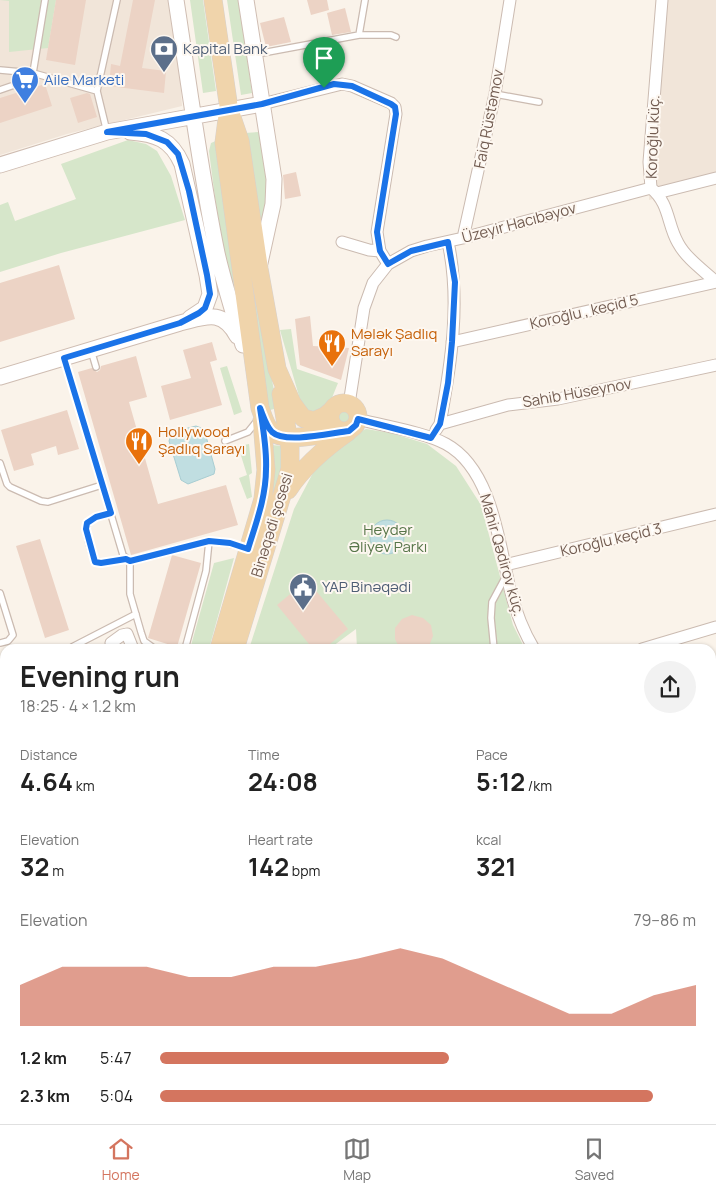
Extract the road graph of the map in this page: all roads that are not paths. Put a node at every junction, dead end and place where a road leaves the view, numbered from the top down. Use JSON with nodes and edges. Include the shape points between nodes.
{"nodes":[{"id":1,"x":45,"y":0,"type":"edge"},
{"id":2,"x":117,"y":0,"type":"edge"},
{"id":3,"x":176,"y":0,"type":"edge"},
{"id":4,"x":213,"y":0,"type":"edge"},
{"id":5,"x":246,"y":0,"type":"edge"},
{"id":6,"x":365,"y":0,"type":"edge"},
{"id":7,"x":510,"y":0,"type":"edge"},
{"id":8,"x":662,"y":0,"type":"edge"},
{"id":9,"x":358,"y":35,"type":"junction"},
{"id":10,"x":396,"y":37,"type":"dead end"},
{"id":11,"x":254,"y":54,"type":"junction"},
{"id":12,"x":0,"y":70,"type":"edge"},
{"id":13,"x":33,"y":73,"type":"junction"},
{"id":14,"x":0,"y":90,"type":"edge"},
{"id":15,"x":97,"y":91,"type":"junction"},
{"id":16,"x":495,"y":94,"type":"junction"},
{"id":17,"x":539,"y":102,"type":"dead end"},
{"id":18,"x":262,"y":104,"type":"junction"},
{"id":19,"x":229,"y":109,"type":"junction"},
{"id":20,"x":194,"y":116,"type":"junction"},
{"id":21,"x":107,"y":132,"type":"junction"},
{"id":22,"x":0,"y":165,"type":"edge"},
{"id":23,"x":716,"y":178,"type":"edge"},
{"id":24,"x":654,"y":190,"type":"junction"},
{"id":25,"x":464,"y":238,"type":"junction"},
{"id":26,"x":342,"y":242,"type":"dead end"},
{"id":27,"x":448,"y":242,"type":"junction"},
{"id":28,"x":380,"y":251,"type":"junction"},
{"id":29,"x":388,"y":264,"type":"junction"},
{"id":30,"x":259,"y":269,"type":"junction"},
{"id":31,"x":716,"y":282,"type":"edge"},
{"id":32,"x":180,"y":323,"type":"junction"},
{"id":33,"x":452,"y":342,"type":"junction"},
{"id":34,"x":243,"y":345,"type":"junction"},
{"id":35,"x":91,"y":350,"type":"junction"},
{"id":36,"x":64,"y":358,"type":"junction"},
{"id":37,"x":716,"y":366,"type":"edge"},
{"id":38,"x":96,"y":367,"type":"dead end"},
{"id":39,"x":277,"y":369,"type":"junction"},
{"id":40,"x":0,"y":377,"type":"edge"},
{"id":41,"x":259,"y":402,"type":"junction"},
{"id":42,"x":347,"y":419,"type":"junction"},
{"id":43,"x":440,"y":424,"type":"junction"},
{"id":44,"x":289,"y":438,"type":"junction"},
{"id":45,"x":431,"y":438,"type":"junction"},
{"id":46,"x":225,"y":441,"type":"dead end"},
{"id":47,"x":0,"y":463,"type":"edge"},
{"id":48,"x":102,"y":485,"type":"junction"},
{"id":49,"x":281,"y":502,"type":"junction"},
{"id":50,"x":111,"y":513,"type":"junction"},
{"id":51,"x":716,"y":514,"type":"edge"},
{"id":52,"x":209,"y":541,"type":"junction"},
{"id":53,"x":248,"y":549,"type":"junction"},
{"id":54,"x":128,"y":560,"type":"junction"},
{"id":55,"x":506,"y":569,"type":"junction"},
{"id":56,"x":0,"y":593,"type":"edge"},
{"id":57,"x":136,"y":614,"type":"junction"},
{"id":58,"x":716,"y":627,"type":"edge"},
{"id":59,"x":111,"y":642,"type":"dead end"},
{"id":60,"x":0,"y":643,"type":"edge"},
{"id":61,"x":78,"y":644,"type":"edge"},
{"id":62,"x":131,"y":644,"type":"edge"},
{"id":63,"x":148,"y":644,"type":"edge"},
{"id":64,"x":186,"y":644,"type":"edge"},
{"id":65,"x":220,"y":644,"type":"edge"},
{"id":66,"x":236,"y":644,"type":"edge"},
{"id":67,"x":494,"y":644,"type":"edge"},
{"id":68,"x":531,"y":644,"type":"edge"},
{"id":69,"x":659,"y":644,"type":"edge"}],
"edges":[{"from":1,"to":13,"type":"lane"},
{"from":2,"to":15,"type":"lane"},
{"from":3,"to":20,"type":"street"},
{"from":4,"to":19,"type":"main road"},
{"from":5,"to":11,"type":"street"},
{"from":6,"to":9,"type":"lane"},
{"from":7,"to":16,"type":"street","name":"Faiq Rüstəmov"},
{"from":8,"to":24,"type":"street","name":"Koroğlu küç.","via":[[649,162]]},
{"from":9,"to":10,"type":"lane"},
{"from":9,"to":11,"type":"lane"},
{"from":11,"to":18,"type":"street"},
{"from":12,"to":13,"type":"lane"},
{"from":13,"to":14,"type":"lane","via":[[23,82]]},
{"from":13,"to":15,"type":"lane"},
{"from":15,"to":21,"type":"lane"},
{"from":16,"to":17,"type":"lane"},
{"from":16,"to":25,"type":"street","name":"Faiq Rüstəmov"},
{"from":18,"to":19,"type":"street"},
{"from":18,"to":28,"type":"street","via":[[342,84],[395,107],[377,232]]},
{"from":18,"to":30,"type":"street","via":[[274,194]]},
{"from":19,"to":20,"type":"street"},
{"from":19,"to":30,"type":"main road","via":[[240,142]]},
{"from":19,"to":41,"type":"main road","name":"Binəqədi şosesi","via":[[224,143]]},
{"from":20,"to":21,"type":"street"},
{"from":20,"to":34,"type":"street","via":[[217,252]]},
{"from":21,"to":22,"type":"street"},
{"from":21,"to":32,"type":"street","via":[[146,134],[158,138],[173,148],[182,164],[210,294],[205,308]]},
{"from":23,"to":24,"type":"street","name":"Üzeyir Hacıbəyov"},
{"from":24,"to":25,"type":"street","name":"Üzeyir Hacıbəyov"},
{"from":24,"to":31,"type":"street","name":"Koroğlu küç.","via":[[668,213],[677,242]]},
{"from":25,"to":27,"type":"street","name":"Üzeyir Hacıbəyov"},
{"from":26,"to":28,"type":"street"},
{"from":27,"to":29,"type":"street","name":"Üzeyir Hacıbəyov","via":[[411,251]]},
{"from":27,"to":33,"type":"street","via":[[455,282]]},
{"from":28,"to":29,"type":"street"},
{"from":29,"to":42,"type":"street","name":"Üzeyir Hacıbəyov","via":[[373,283],[364,308]]},
{"from":30,"to":39,"type":"main road"},
{"from":31,"to":33,"type":"street","name":"Koroğlu , keçid 5"},
{"from":32,"to":34,"type":"street","via":[[209,316],[221,318],[235,331]]},
{"from":32,"to":35,"type":"street"},
{"from":33,"to":43,"type":"street"},
{"from":34,"to":41,"type":"street"},
{"from":35,"to":36,"type":"street"},
{"from":35,"to":38,"type":"lane"},
{"from":36,"to":40,"type":"street"},
{"from":36,"to":48,"type":"lane"},
{"from":37,"to":43,"type":"street","name":"Sahib Hüseynov","via":[[558,399],[508,405]]},
{"from":39,"to":42,"type":"main road","via":[[292,403],[303,418],[314,421],[325,416]]},
{"from":39,"to":44,"type":"main road","name":"Binəqədi şosesi"},
{"from":41,"to":44,"type":"main road","via":[[270,430]]},
{"from":41,"to":46,"type":"lane","via":[[254,427],[242,436]]},
{"from":41,"to":53,"type":"main road","name":"Binəqədi şosesi","via":[[266,470],[263,499]]},
{"from":42,"to":44,"type":"main road"},
{"from":42,"to":45,"type":"street","name":"Mahir Qədirov küç."},
{"from":42,"to":49,"type":"main road","via":[[326,448],[296,479]]},
{"from":43,"to":45,"type":"street"},
{"from":44,"to":49,"type":"main road","name":"Binəqədi şosesi","via":[[290,470]]},
{"from":45,"to":55,"type":"street","name":"Mahir Qədirov küç.","via":[[451,447],[469,465],[478,480],[488,498]]},
{"from":47,"to":48,"type":"lane","via":[[10,487],[41,501],[48,502]]},
{"from":48,"to":50,"type":"lane"},
{"from":49,"to":66,"type":"main road","name":"Binəqədi şosesi"},
{"from":50,"to":54,"type":"lane","via":[[123,555]]},
{"from":50,"to":54,"type":"lane","via":[[87,523],[95,562]]},
{"from":51,"to":55,"type":"street","name":"Koroğlu keçid 3"},
{"from":52,"to":53,"type":"lane"},
{"from":52,"to":54,"type":"lane"},
{"from":52,"to":64,"type":"lane","via":[[206,570]]},
{"from":53,"to":65,"type":"main road","name":"Binəqədi şosesi"},
{"from":54,"to":57,"type":"lane","via":[[130,594]]},
{"from":55,"to":67,"type":"lane","via":[[492,602]]},
{"from":55,"to":68,"type":"street","name":"Mahir Qədirov küç.","via":[[510,591]]},
{"from":56,"to":60,"type":"lane","via":[[12,635],[8,641]]},
{"from":57,"to":61,"type":"lane"},
{"from":57,"to":63,"type":"lane","via":[[144,641]]},
{"from":58,"to":69,"type":"street"},
{"from":59,"to":62,"type":"street","via":[[127,634]]}]}
